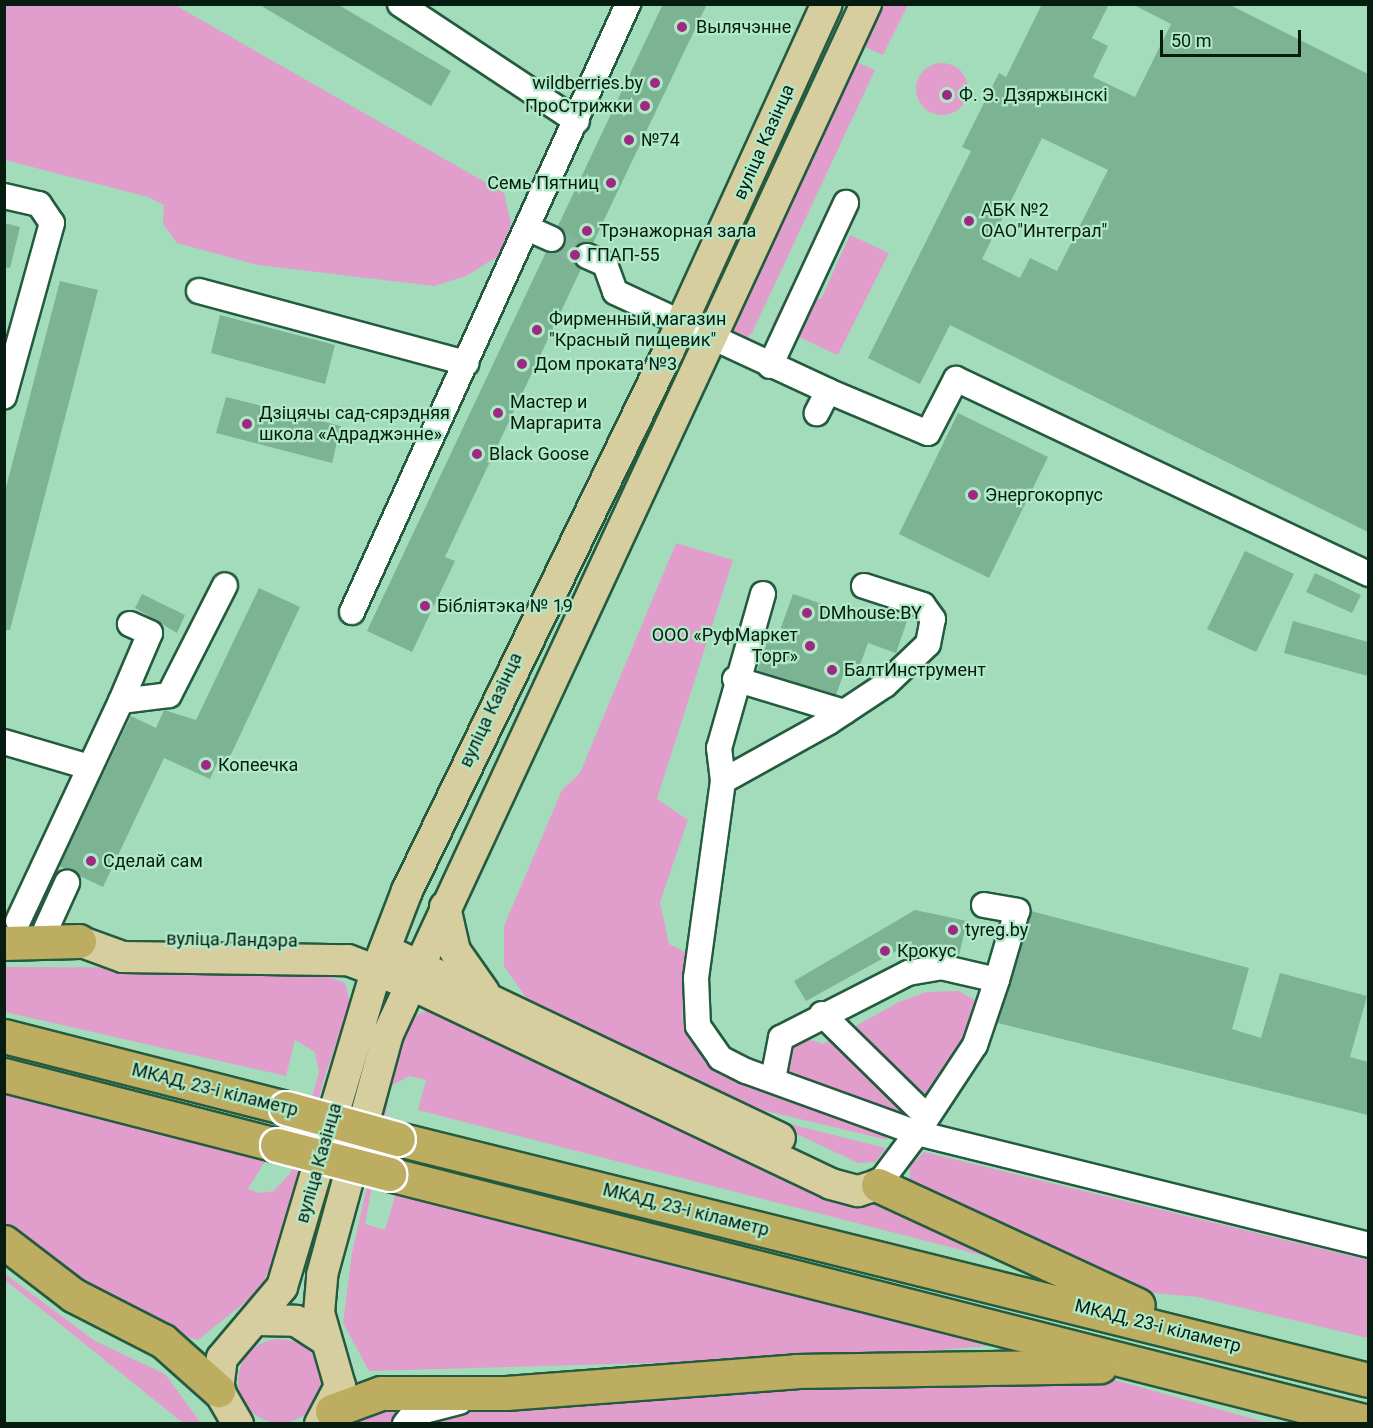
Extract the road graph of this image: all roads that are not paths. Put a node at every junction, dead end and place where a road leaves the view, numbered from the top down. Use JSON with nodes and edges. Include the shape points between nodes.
{"nodes":[{"id":1,"x":628,"y":4,"type":"edge"},
{"id":2,"x":827,"y":4,"type":"edge"},
{"id":3,"x":866,"y":4,"type":"edge"},
{"id":4,"x":409,"y":7,"type":"edge"},
{"id":5,"x":814,"y":34,"type":"junction"},
{"id":6,"x":845,"y":49,"type":"junction"},
{"id":7,"x":577,"y":121,"type":"junction"},
{"id":8,"x":4,"y":196,"type":"edge"},
{"id":9,"x":846,"y":202,"type":"dead end"},
{"id":10,"x":527,"y":228,"type":"junction"},
{"id":11,"x":552,"y":239,"type":"tunnel mouth"},
{"id":12,"x":587,"y":256,"type":"tunnel mouth"},
{"id":13,"x":199,"y":291,"type":"dead end"},
{"id":14,"x":681,"y":324,"type":"junction"},
{"id":15,"x":710,"y":338,"type":"junction"},
{"id":16,"x":466,"y":363,"type":"junction"},
{"id":17,"x":770,"y":366,"type":"junction"},
{"id":18,"x":828,"y":391,"type":"junction"},
{"id":19,"x":4,"y":396,"type":"edge"},
{"id":20,"x":817,"y":413,"type":"dead end"},
{"id":21,"x":1368,"y":574,"type":"edge"},
{"id":22,"x":225,"y":585,"type":"dead end"},
{"id":23,"x":864,"y":586,"type":"dead end"},
{"id":24,"x":763,"y":594,"type":"dead end"},
{"id":25,"x":352,"y":612,"type":"dead end"},
{"id":26,"x":130,"y":624,"type":"dead end"},
{"id":27,"x":735,"y":679,"type":"junction"},
{"id":28,"x":121,"y":701,"type":"junction"},
{"id":29,"x":844,"y":712,"type":"junction"},
{"id":30,"x":4,"y":742,"type":"edge"},
{"id":31,"x":89,"y":767,"type":"junction"},
{"id":32,"x":723,"y":781,"type":"junction"},
{"id":33,"x":67,"y":883,"type":"dead end"},
{"id":34,"x":984,"y":905,"type":"dead end"},
{"id":35,"x":446,"y":907,"type":"junction"},
{"id":36,"x":9,"y":927,"type":"edge"},
{"id":37,"x":46,"y":929,"type":"junction"},
{"id":38,"x":80,"y":941,"type":"junction"},
{"id":39,"x":380,"y":960,"type":"junction"},
{"id":40,"x":412,"y":973,"type":"junction"},
{"id":41,"x":997,"y":980,"type":"junction"},
{"id":42,"x":490,"y":997,"type":"junction"},
{"id":43,"x":822,"y":1014,"type":"junction"},
{"id":44,"x":4,"y":1036,"type":"edge"},
{"id":45,"x":4,"y":1075,"type":"edge"},
{"id":46,"x":773,"y":1079,"type":"junction"},
{"id":47,"x":922,"y":1125,"type":"junction"},
{"id":48,"x":878,"y":1185,"type":"junction"},
{"id":49,"x":4,"y":1242,"type":"edge"},
{"id":50,"x":1368,"y":1245,"type":"edge"},
{"id":51,"x":257,"y":1320,"type":"junction"},
{"id":52,"x":324,"y":1339,"type":"junction"},
{"id":53,"x":1231,"y":1344,"type":"junction"},
{"id":54,"x":1180,"y":1373,"type":"junction"},
{"id":55,"x":1368,"y":1380,"type":"edge"},
{"id":56,"x":218,"y":1390,"type":"junction"},
{"id":57,"x":506,"y":1393,"type":"junction"},
{"id":58,"x":327,"y":1419,"type":"edge"},
{"id":59,"x":1368,"y":1422,"type":"edge"},
{"id":60,"x":238,"y":1424,"type":"edge"},
{"id":61,"x":405,"y":1424,"type":"edge"}],
"edges":[{"from":1,"to":7,"type":"street"},
{"from":2,"to":5,"type":"main road","name":"вуліца Казінца"},
{"from":3,"to":6,"type":"main road","name":"вуліца Казінца"},
{"from":4,"to":7,"type":"street"},
{"from":5,"to":6,"type":"street"},
{"from":5,"to":14,"type":"main road","name":"вуліца Казінца"},
{"from":6,"to":15,"type":"main road","name":"вуліца Казінца"},
{"from":7,"to":10,"type":"street"},
{"from":8,"to":19,"type":"street","via":[[39,204],[52,223]]},
{"from":9,"to":17,"type":"street"},
{"from":10,"to":11,"type":"street"},
{"from":10,"to":16,"type":"street"},
{"from":12,"to":14,"type":"street","via":[[605,264],[615,292]]},
{"from":13,"to":16,"type":"street"},
{"from":14,"to":15,"type":"street"},
{"from":14,"to":39,"type":"main road","name":"вуліца Казінца","via":[[476,739]]},
{"from":15,"to":17,"type":"street"},
{"from":15,"to":35,"type":"main road","name":"вуліца Казінца"},
{"from":16,"to":25,"type":"street"},
{"from":17,"to":18,"type":"street"},
{"from":18,"to":20,"type":"street"},
{"from":18,"to":21,"type":"street","via":[[928,433],[957,379]]},
{"from":22,"to":28,"type":"street","via":[[169,695]]},
{"from":23,"to":29,"type":"street","via":[[923,605],[933,619],[920,654]]},
{"from":24,"to":27,"type":"street"},
{"from":26,"to":28,"type":"street","via":[[150,633]]},
{"from":27,"to":29,"type":"street"},
{"from":27,"to":32,"type":"street","via":[[719,748]]},
{"from":28,"to":31,"type":"street"},
{"from":29,"to":32,"type":"street"},
{"from":30,"to":31,"type":"street"},
{"from":31,"to":36,"type":"street"},
{"from":32,"to":46,"type":"street","via":[[696,978],[698,1026],[720,1058]]},
{"from":33,"to":37,"type":"street"},
{"from":34,"to":41,"type":"street","via":[[1017,911]]},
{"from":35,"to":40,"type":"main road","name":"вуліца Казінца"},
{"from":35,"to":42,"type":"main road","via":[[455,951]]},
{"from":36,"to":37,"type":"street","name":"вуліца Ландэра"},
{"from":36,"to":38,"type":"highway"},
{"from":37,"to":38,"type":"street","name":"вуліца Ландэра"},
{"from":38,"to":39,"type":"main road","name":"вуліца Ландэра","via":[[341,942]]},
{"from":39,"to":40,"type":"main road","name":"вуліца Ландэра"},
{"from":39,"to":51,"type":"main road","name":"вуліца Казінца","via":[[288,1270],[272,1305]]},
{"from":40,"to":42,"type":"main road"},
{"from":40,"to":48,"type":"main road","via":[[831,1184],[858,1191]]},
{"from":40,"to":52,"type":"main road","name":"вуліца Казінца","via":[[376,1068],[327,1251],[319,1295]]},
{"from":41,"to":43,"type":"street","via":[[925,968]]},
{"from":41,"to":47,"type":"street","via":[[975,1045]]},
{"from":42,"to":48,"type":"main road"},
{"from":43,"to":46,"type":"street","via":[[781,1038]]},
{"from":43,"to":47,"type":"street"},
{"from":44,"to":53,"type":"highway","name":"МКАД, 23-і кіламетр","bridge":true,"via":[[398,1138]]},
{"from":45,"to":54,"type":"highway","name":"МКАД, 23-і кіламетр","bridge":true},
{"from":46,"to":47,"type":"street"},
{"from":47,"to":48,"type":"street"},
{"from":47,"to":50,"type":"street"},
{"from":48,"to":53,"type":"highway"},
{"from":49,"to":56,"type":"highway","via":[[74,1295],[163,1341]]},
{"from":51,"to":52,"type":"main road","via":[[296,1322]]},
{"from":51,"to":56,"type":"main road","name":"вуліца Казінца","via":[[226,1350]]},
{"from":52,"to":58,"type":"main road","name":"вуліца Казінца","via":[[339,1369]]},
{"from":53,"to":55,"type":"highway","name":"МКАД, 23-і кіламетр"},
{"from":54,"to":57,"type":"highway","via":[[989,1365],[796,1371]]},
{"from":54,"to":59,"type":"highway","name":"МКАД, 23-і кіламетр"},
{"from":56,"to":60,"type":"main road"},
{"from":57,"to":58,"type":"highway","via":[[381,1393]]},
{"from":57,"to":61,"type":"street","via":[[423,1411]]}]}
